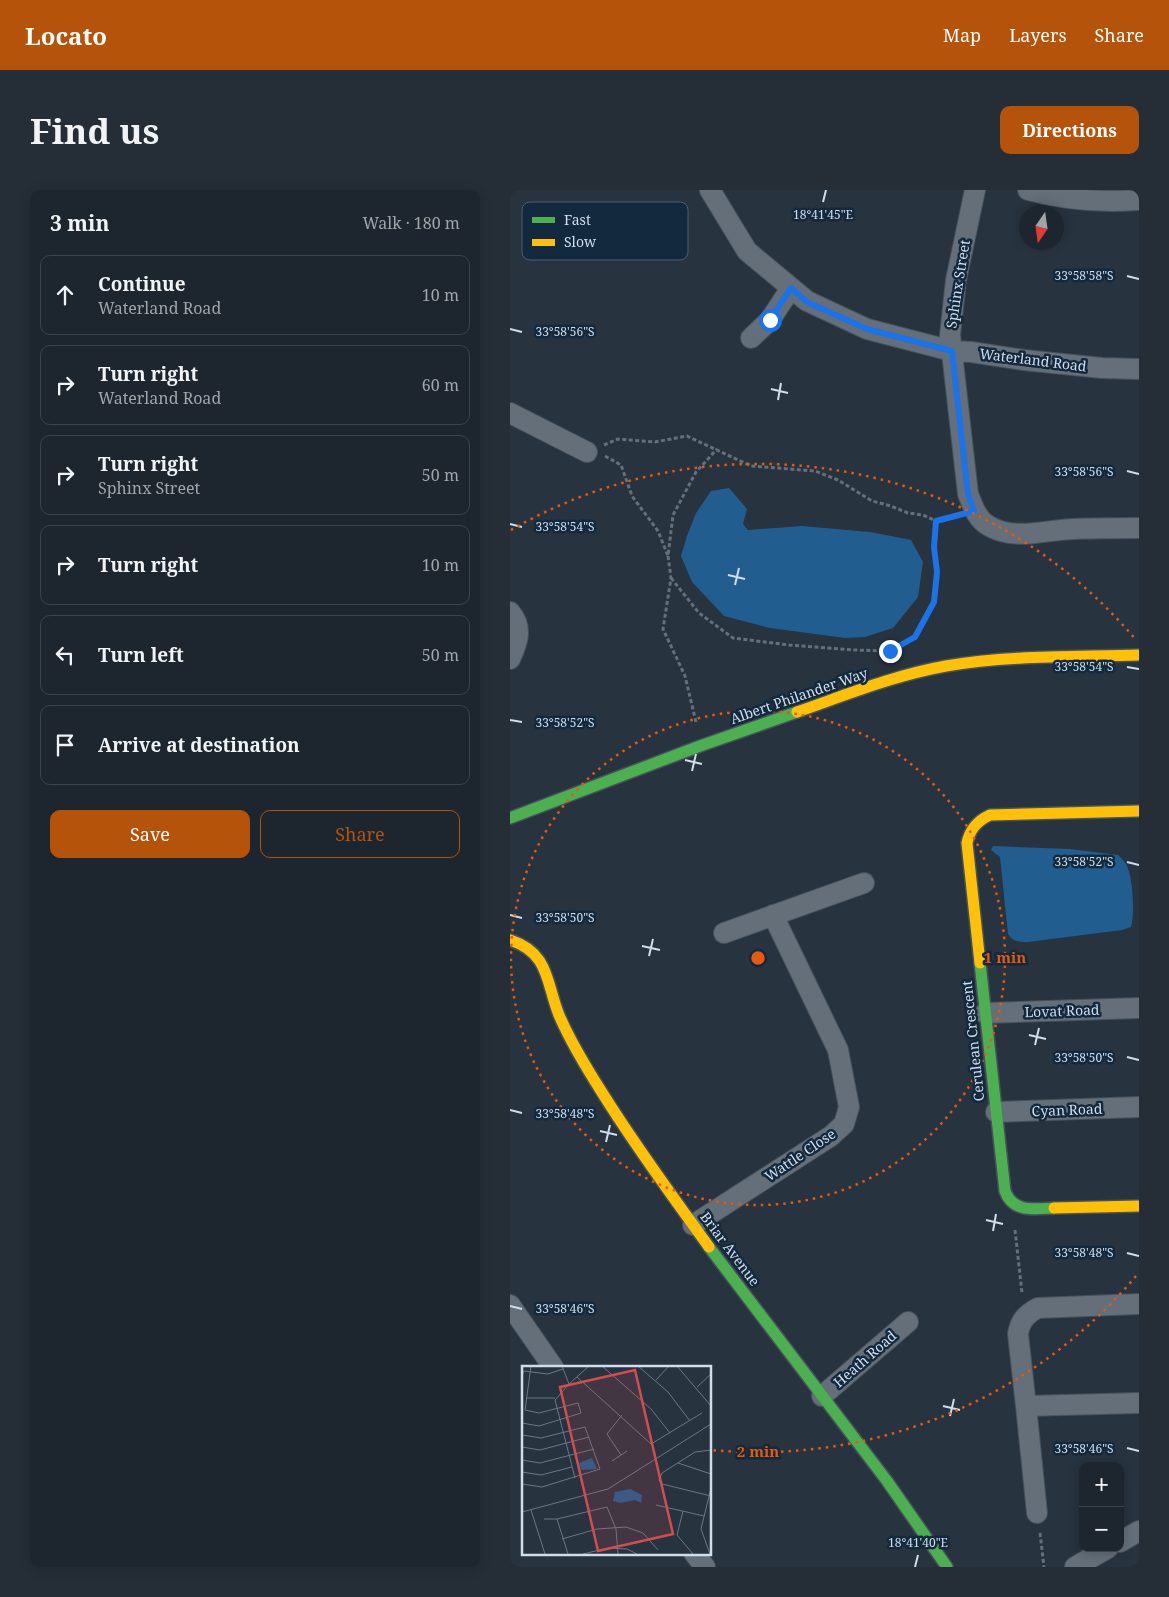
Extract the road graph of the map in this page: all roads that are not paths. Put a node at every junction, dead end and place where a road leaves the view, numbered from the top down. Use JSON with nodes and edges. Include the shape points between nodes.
{"nodes":[{"id":1,"x":710,"y":190,"type":"edge"},
{"id":2,"x":975,"y":190,"type":"edge"},
{"id":3,"x":1028,"y":190,"type":"edge"},
{"id":4,"x":1139,"y":200,"type":"edge"},
{"id":5,"x":791,"y":288,"type":"junction"},
{"id":6,"x":750,"y":338,"type":"dead end"},
{"id":7,"x":952,"y":351,"type":"junction"},
{"id":8,"x":1139,"y":369,"type":"edge"},
{"id":9,"x":510,"y":413,"type":"edge"},
{"id":10,"x":587,"y":452,"type":"road end"},
{"id":11,"x":1139,"y":528,"type":"edge"},
{"id":12,"x":510,"y":612,"type":"edge"},
{"id":13,"x":1139,"y":655,"type":"edge"},
{"id":14,"x":510,"y":659,"type":"edge"},
{"id":15,"x":1139,"y":811,"type":"edge"},
{"id":16,"x":510,"y":818,"type":"edge"},
{"id":17,"x":864,"y":883,"type":"dead end"},
{"id":18,"x":773,"y":915,"type":"junction"},
{"id":19,"x":724,"y":933,"type":"dead end"},
{"id":20,"x":510,"y":940,"type":"edge"},
{"id":21,"x":1139,"y":1008,"type":"edge"},
{"id":22,"x":986,"y":1013,"type":"junction"},
{"id":23,"x":1139,"y":1107,"type":"edge"},
{"id":24,"x":996,"y":1112,"type":"junction"},
{"id":25,"x":1139,"y":1206,"type":"edge"},
{"id":26,"x":693,"y":1225,"type":"junction"},
{"id":27,"x":510,"y":1304,"type":"edge"},
{"id":28,"x":1139,"y":1304,"type":"edge"},
{"id":29,"x":908,"y":1322,"type":"dead end"},
{"id":30,"x":552,"y":1366,"type":"edge"},
{"id":31,"x":822,"y":1396,"type":"junction"},
{"id":32,"x":1139,"y":1403,"type":"edge"},
{"id":33,"x":1026,"y":1406,"type":"junction"},
{"id":34,"x":1037,"y":1513,"type":"road end"},
{"id":35,"x":1139,"y":1531,"type":"edge"},
{"id":36,"x":1124,"y":1540,"type":"edge"},
{"id":37,"x":1101,"y":1552,"type":"edge"},
{"id":38,"x":695,"y":1554,"type":"edge"},
{"id":39,"x":705,"y":1567,"type":"edge"},
{"id":40,"x":947,"y":1567,"type":"edge"},
{"id":41,"x":1075,"y":1567,"type":"edge"}],
"edges":[{"from":1,"to":5,"type":"street","name":"Waterland Road","via":[[747,251]]},
{"from":2,"to":7,"type":"street","name":"Sphinx Street","via":[[956,280],[950,335]]},
{"from":3,"to":4,"type":"street","via":[[1086,201]]},
{"from":5,"to":6,"type":"street","via":[[770,320]]},
{"from":5,"to":7,"type":"street","name":"Waterland Road","via":[[807,302],[867,329]]},
{"from":7,"to":8,"type":"street","name":"Waterland Road"},
{"from":7,"to":11,"type":"street","name":"Sphinx Street","via":[[968,494],[974,511],[986,526],[1012,534]]},
{"from":9,"to":10,"type":"street"},
{"from":12,"to":14,"type":"street","via":[[518,631],[517,644]]},
{"from":13,"to":16,"type":"street","name":"Albert Philander Way","via":[[996,660],[945,666],[896,678],[700,746]]},
{"from":15,"to":22,"type":"street","name":"Cerulean Crescent","via":[[990,815],[974,824],[968,843]]},
{"from":17,"to":18,"type":"street"},
{"from":18,"to":19,"type":"street"},
{"from":18,"to":26,"type":"street","name":"Wattle Close","via":[[838,1050],[849,1107],[844,1124],[831,1136]]},
{"from":20,"to":26,"type":"street","name":"Briar Avenue","via":[[536,955],[545,971],[559,1014],[583,1062],[630,1138]]},
{"from":21,"to":22,"type":"street","name":"Lovat Road"},
{"from":22,"to":24,"type":"street","name":"Cerulean Crescent"},
{"from":23,"to":24,"type":"street","name":"Cyan Road"},
{"from":24,"to":25,"type":"street","name":"Cerulean Crescent","via":[[1004,1187],[1012,1204],[1028,1209]]},
{"from":26,"to":31,"type":"street","name":"Briar Avenue"},
{"from":27,"to":30,"type":"street"},
{"from":28,"to":33,"type":"street","via":[[1045,1307],[1025,1316],[1018,1334]]},
{"from":29,"to":31,"type":"street","name":"Heath Road"},
{"from":31,"to":40,"type":"street","name":"Briar Avenue"},
{"from":32,"to":33,"type":"street"},
{"from":33,"to":34,"type":"street"},
{"from":35,"to":36,"type":"street"},
{"from":37,"to":41,"type":"street"},
{"from":38,"to":39,"type":"street"}]}
